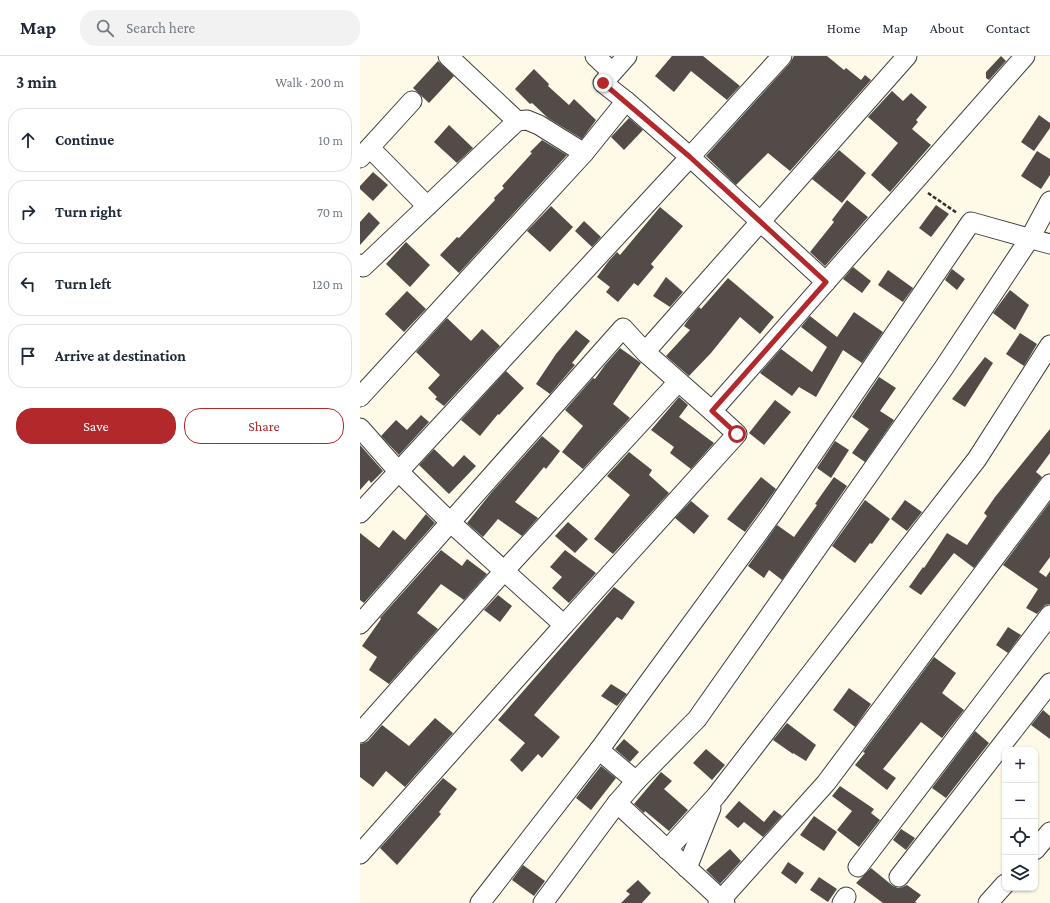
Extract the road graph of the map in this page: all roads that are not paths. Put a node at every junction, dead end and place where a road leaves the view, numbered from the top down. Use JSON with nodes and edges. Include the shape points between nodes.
{"nodes":[{"id":1,"x":448,"y":56,"type":"edge"},
{"id":2,"x":595,"y":56,"type":"edge"},
{"id":3,"x":627,"y":56,"type":"edge"},
{"id":4,"x":782,"y":56,"type":"edge"},
{"id":5,"x":906,"y":56,"type":"edge"},
{"id":6,"x":1025,"y":56,"type":"edge"},
{"id":7,"x":612,"y":72,"type":"junction"},
{"id":8,"x":412,"y":101,"type":"dead end"},
{"id":9,"x":626,"y":101,"type":"junction"},
{"id":10,"x":517,"y":121,"type":"junction"},
{"id":11,"x":365,"y":153,"type":"edge"},
{"id":12,"x":584,"y":153,"type":"junction"},
{"id":13,"x":690,"y":157,"type":"junction"},
{"id":14,"x":1050,"y":201,"type":"edge"},
{"id":15,"x":427,"y":206,"type":"junction"},
{"id":16,"x":760,"y":221,"type":"junction"},
{"id":17,"x":1030,"y":238,"type":"junction"},
{"id":18,"x":1050,"y":244,"type":"edge"},
{"id":19,"x":360,"y":264,"type":"edge"},
{"id":20,"x":826,"y":282,"type":"junction"},
{"id":21,"x":1050,"y":345,"type":"edge"},
{"id":22,"x":645,"y":352,"type":"junction"},
{"id":23,"x":678,"y":382,"type":"junction"},
{"id":24,"x":360,"y":396,"type":"edge"},
{"id":25,"x":712,"y":411,"type":"junction"},
{"id":26,"x":360,"y":428,"type":"edge"},
{"id":27,"x":398,"y":471,"type":"junction"},
{"id":28,"x":1048,"y":489,"type":"edge"},
{"id":29,"x":360,"y":513,"type":"edge"},
{"id":30,"x":450,"y":522,"type":"junction"},
{"id":31,"x":504,"y":571,"type":"junction"},
{"id":32,"x":1050,"y":616,"type":"edge"},
{"id":33,"x":360,"y":624,"type":"edge"},
{"id":34,"x":564,"y":625,"type":"junction"},
{"id":35,"x":1050,"y":683,"type":"edge"},
{"id":36,"x":360,"y":733,"type":"edge"},
{"id":37,"x":599,"y":750,"type":"junction"},
{"id":38,"x":636,"y":781,"type":"junction"},
{"id":39,"x":716,"y":796,"type":"junction"},
{"id":40,"x":618,"y":803,"type":"junction"},
{"id":41,"x":1050,"y":832,"type":"edge"},
{"id":42,"x":1038,"y":846,"type":"edge"},
{"id":43,"x":668,"y":850,"type":"junction"},
{"id":44,"x":360,"y":854,"type":"edge"},
{"id":45,"x":858,"y":866,"type":"dead end"},
{"id":46,"x":687,"y":868,"type":"junction"},
{"id":47,"x":899,"y":877,"type":"dead end"},
{"id":48,"x":1002,"y":887,"type":"edge"},
{"id":49,"x":721,"y":902,"type":"edge"},
{"id":50,"x":480,"y":903,"type":"edge"},
{"id":51,"x":543,"y":903,"type":"edge"},
{"id":52,"x":988,"y":903,"type":"edge"}],
"edges":[{"from":1,"to":10,"type":"street"},
{"from":2,"to":7,"type":"street"},
{"from":3,"to":7,"type":"street"},
{"from":4,"to":13,"type":"street"},
{"from":5,"to":16,"type":"street"},
{"from":6,"to":20,"type":"street"},
{"from":7,"to":9,"type":"street","via":[[603,83]]},
{"from":8,"to":11,"type":"street"},
{"from":9,"to":12,"type":"street"},
{"from":9,"to":13,"type":"street"},
{"from":10,"to":12,"type":"street","via":[[527,120],[539,125]]},
{"from":10,"to":15,"type":"street"},
{"from":11,"to":15,"type":"street"},
{"from":12,"to":24,"type":"street"},
{"from":13,"to":16,"type":"street"},
{"from":13,"to":27,"type":"street"},
{"from":14,"to":17,"type":"street"},
{"from":15,"to":19,"type":"street","via":[[363,267]]},
{"from":16,"to":20,"type":"street"},
{"from":16,"to":22,"type":"street"},
{"from":17,"to":18,"type":"street"},
{"from":17,"to":37,"type":"street","via":[[971,222],[772,514]]},
{"from":17,"to":38,"type":"street","via":[[938,376],[697,719]]},
{"from":20,"to":25,"type":"street"},
{"from":21,"to":39,"type":"street","via":[[977,459]]},
{"from":22,"to":23,"type":"street"},
{"from":22,"to":30,"type":"street","via":[[623,328]]},
{"from":23,"to":25,"type":"street"},
{"from":23,"to":31,"type":"street"},
{"from":25,"to":34,"type":"street","via":[[737,434]]},
{"from":26,"to":27,"type":"street"},
{"from":27,"to":29,"type":"street"},
{"from":27,"to":30,"type":"street"},
{"from":28,"to":49,"type":"street","via":[[826,783]]},
{"from":30,"to":31,"type":"street"},
{"from":30,"to":33,"type":"street"},
{"from":31,"to":34,"type":"street"},
{"from":31,"to":36,"type":"street"},
{"from":32,"to":45,"type":"street"},
{"from":34,"to":44,"type":"street"},
{"from":35,"to":47,"type":"street"},
{"from":37,"to":38,"type":"street"},
{"from":37,"to":50,"type":"street"},
{"from":38,"to":40,"type":"street"},
{"from":39,"to":43,"type":"street"},
{"from":39,"to":46,"type":"street"},
{"from":40,"to":43,"type":"street"},
{"from":40,"to":51,"type":"street"},
{"from":41,"to":42,"type":"street"},
{"from":43,"to":46,"type":"street"},
{"from":46,"to":49,"type":"street"},
{"from":48,"to":52,"type":"street"}]}
